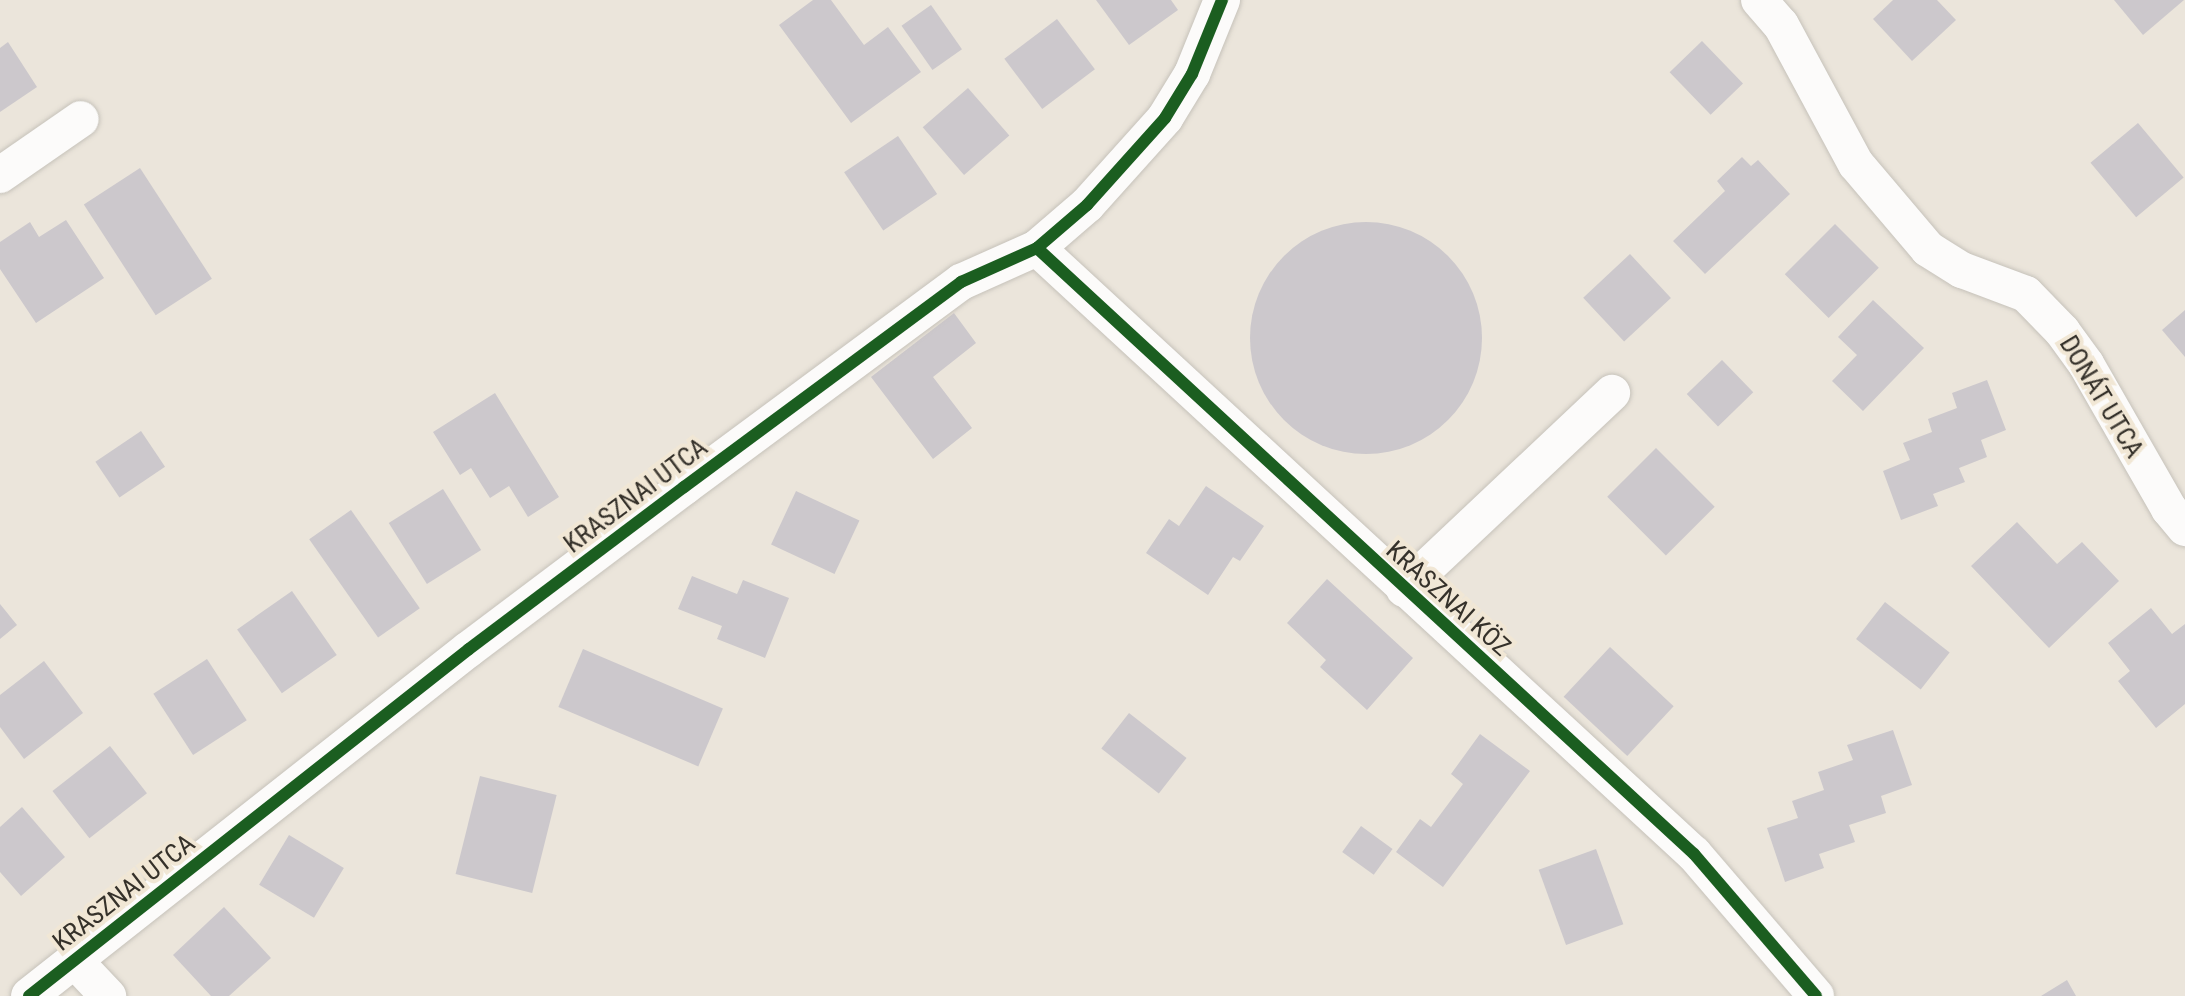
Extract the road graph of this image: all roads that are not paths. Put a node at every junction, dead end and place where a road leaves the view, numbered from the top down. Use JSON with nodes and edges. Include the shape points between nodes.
{"nodes":[{"id":1,"x":1222,"y":0,"type":"edge"},
{"id":2,"x":1759,"y":0,"type":"edge"},
{"id":3,"x":81,"y":119,"type":"dead end"},
{"id":4,"x":0,"y":175,"type":"edge"},
{"id":5,"x":1037,"y":248,"type":"junction"},
{"id":6,"x":1612,"y":393,"type":"dead end"},
{"id":7,"x":2185,"y":528,"type":"edge"},
{"id":8,"x":1404,"y":589,"type":"junction"},
{"id":9,"x":74,"y":960,"type":"junction"},
{"id":10,"x":29,"y":996,"type":"edge"},
{"id":11,"x":108,"y":996,"type":"edge"},
{"id":12,"x":1816,"y":996,"type":"edge"}],
"edges":[{"from":1,"to":5,"type":"street","name":"KRASZNAI UTCA","via":[[1192,74],[1165,118],[1087,205]]},
{"from":2,"to":7,"type":"street","name":"DONÁT UTCA","via":[[1781,25],[1856,164],[1928,249],[1962,270],[2026,294],[2062,331]]},
{"from":3,"to":4,"type":"street"},
{"from":5,"to":8,"type":"street","name":"KRASZNAI KÖZ"},
{"from":5,"to":9,"type":"street","name":"KRASZNAI UTCA","via":[[961,282],[822,384],[469,649]]},
{"from":6,"to":8,"type":"street","name":"KRASZNAI KÖZ"},
{"from":8,"to":12,"type":"street","name":"KRASZNAI KÖZ","via":[[1694,854]]},
{"from":9,"to":10,"type":"street","name":"KRASZNAI UTCA"},
{"from":9,"to":11,"type":"street"}]}
